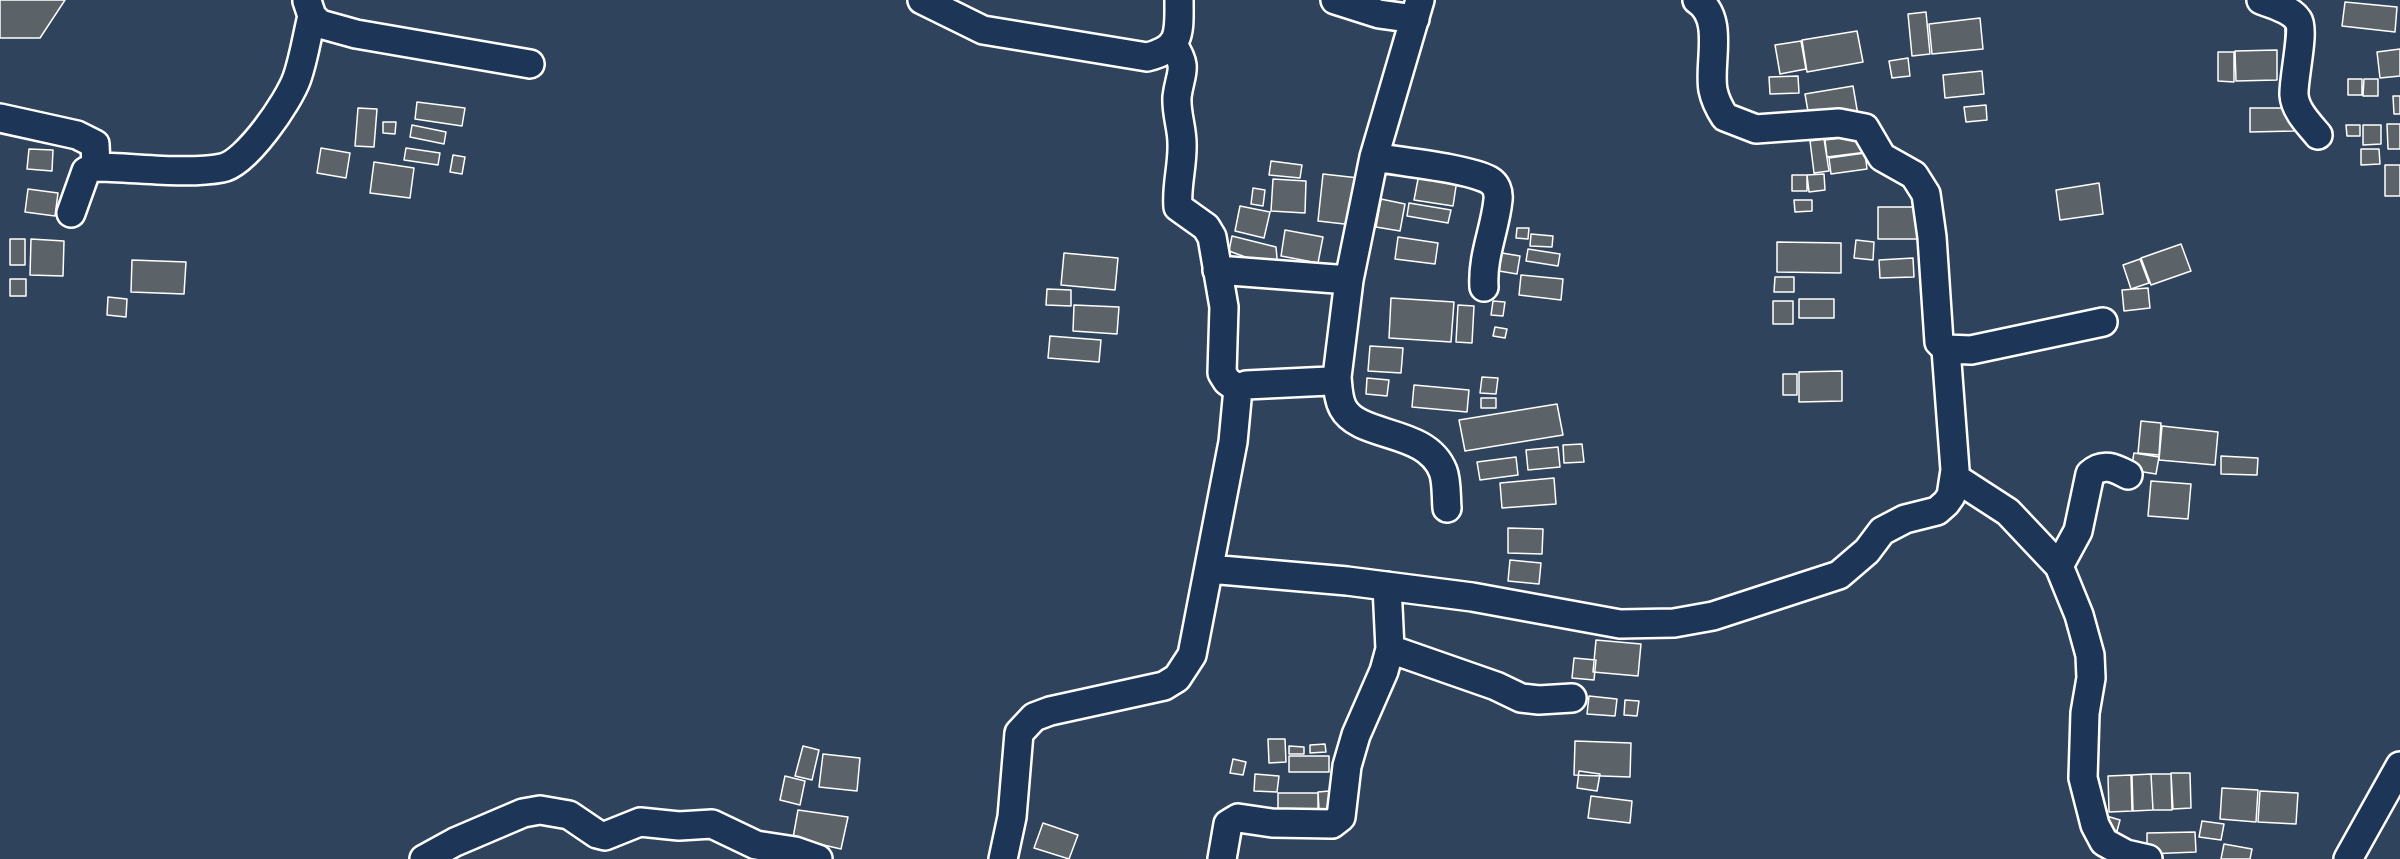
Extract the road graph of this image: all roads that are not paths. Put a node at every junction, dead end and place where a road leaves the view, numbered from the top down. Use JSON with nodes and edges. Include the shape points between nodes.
{"nodes":[{"id":1,"x":921,"y":0,"type":"edge"},
{"id":2,"x":1179,"y":0,"type":"edge"},
{"id":3,"x":1335,"y":0,"type":"edge"},
{"id":4,"x":1697,"y":0,"type":"edge"},
{"id":5,"x":2261,"y":0,"type":"edge"},
{"id":6,"x":310,"y":8,"type":"edge"},
{"id":7,"x":1418,"y":9,"type":"edge"},
{"id":8,"x":1173,"y":45,"type":"junction"},
{"id":9,"x":530,"y":64,"type":"dead end"},
{"id":10,"x":0,"y":118,"type":"edge"},
{"id":11,"x":2318,"y":135,"type":"dead end"},
{"id":12,"x":1374,"y":157,"type":"junction"},
{"id":13,"x":96,"y":167,"type":"junction"},
{"id":14,"x":71,"y":213,"type":"dead end"},
{"id":15,"x":1217,"y":270,"type":"junction"},
{"id":16,"x":1349,"y":280,"type":"junction"},
{"id":17,"x":1484,"y":287,"type":"dead end"},
{"id":18,"x":2103,"y":322,"type":"dead end"},
{"id":19,"x":1946,"y":349,"type":"junction"},
{"id":20,"x":1337,"y":376,"type":"junction"},
{"id":21,"x":1238,"y":389,"type":"junction"},
{"id":22,"x":2128,"y":475,"type":"dead end"},
{"id":23,"x":1954,"y":477,"type":"junction"},
{"id":24,"x":1447,"y":508,"type":"dead end"},
{"id":25,"x":2059,"y":566,"type":"junction"},
{"id":26,"x":1209,"y":569,"type":"junction"},
{"id":27,"x":1387,"y":586,"type":"junction"},
{"id":28,"x":1390,"y":649,"type":"junction"},
{"id":29,"x":1572,"y":698,"type":"dead end"},
{"id":30,"x":2400,"y":766,"type":"edge"},
{"id":31,"x":766,"y":853,"type":"edge"},
{"id":32,"x":424,"y":859,"type":"edge"},
{"id":33,"x":818,"y":859,"type":"edge"},
{"id":34,"x":1003,"y":859,"type":"edge"},
{"id":35,"x":1222,"y":859,"type":"edge"},
{"id":36,"x":2148,"y":859,"type":"edge"},
{"id":37,"x":2348,"y":859,"type":"edge"}],
"edges":[{"from":1,"to":8,"type":"street","via":[[983,30],[1027,39],[1147,57],[1164,53]]},
{"from":2,"to":8,"type":"street"},
{"from":3,"to":7,"type":"street","via":[[1379,14]]},
{"from":4,"to":19,"type":"street","via":[[1712,24],[1713,88],[1725,117],[1756,129],[1839,123],[1865,128],[1882,157],[1921,183],[1929,206],[1939,342]]},
{"from":5,"to":11,"type":"street","via":[[2298,20],[2301,33],[2294,96]]},
{"from":6,"to":9,"type":"street","via":[[320,24],[356,34]]},
{"from":6,"to":13,"type":"street","via":[[297,78],[288,96],[237,162],[224,168],[196,170]]},
{"from":7,"to":12,"type":"street"},
{"from":8,"to":15,"type":"street","via":[[1183,59],[1184,70],[1177,97],[1182,139],[1178,207],[1206,227],[1212,237]]},
{"from":10,"to":13,"type":"street","via":[[77,135],[95,144]]},
{"from":12,"to":16,"type":"street"},
{"from":12,"to":17,"type":"street","via":[[1472,174],[1497,187],[1499,198],[1485,257]]},
{"from":13,"to":14,"type":"street","via":[[86,171]]},
{"from":15,"to":16,"type":"street"},
{"from":15,"to":21,"type":"street","via":[[1224,307],[1222,373]]},
{"from":16,"to":20,"type":"street"},
{"from":18,"to":19,"type":"street","via":[[1971,350]]},
{"from":19,"to":23,"type":"street"},
{"from":20,"to":21,"type":"street","via":[[1329,381]]},
{"from":20,"to":24,"type":"street","via":[[1344,410],[1353,419],[1366,427],[1408,439],[1435,459],[1443,471]]},
{"from":21,"to":26,"type":"street","via":[[1233,442]]},
{"from":22,"to":25,"type":"street","via":[[2115,467],[2103,467],[2090,474],[2079,531]]},
{"from":23,"to":25,"type":"street","via":[[2008,512]]},
{"from":23,"to":27,"type":"street","via":[[1951,496],[1937,511],[1905,519],[1882,531],[1867,551],[1839,575],[1713,616],[1674,623],[1620,624]]},
{"from":25,"to":36,"type":"street","via":[[2090,655],[2083,778],[2095,825],[2104,842],[2126,854]]},
{"from":26,"to":27,"type":"street"},
{"from":26,"to":34,"type":"street","via":[[1195,645],[1177,678],[1138,693],[1050,711],[1024,725],[1017,742],[1012,817]]},
{"from":27,"to":28,"type":"street"},
{"from":28,"to":29,"type":"street","via":[[1521,698]]},
{"from":28,"to":35,"type":"street","via":[[1356,735],[1338,821],[1272,823],[1238,818],[1228,824]]},
{"from":30,"to":37,"type":"street"},
{"from":31,"to":32,"type":"street","via":[[721,828],[705,824],[640,822],[605,836],[569,815],[540,810],[455,842]]},
{"from":31,"to":33,"type":"street","via":[[795,851]]}]}
